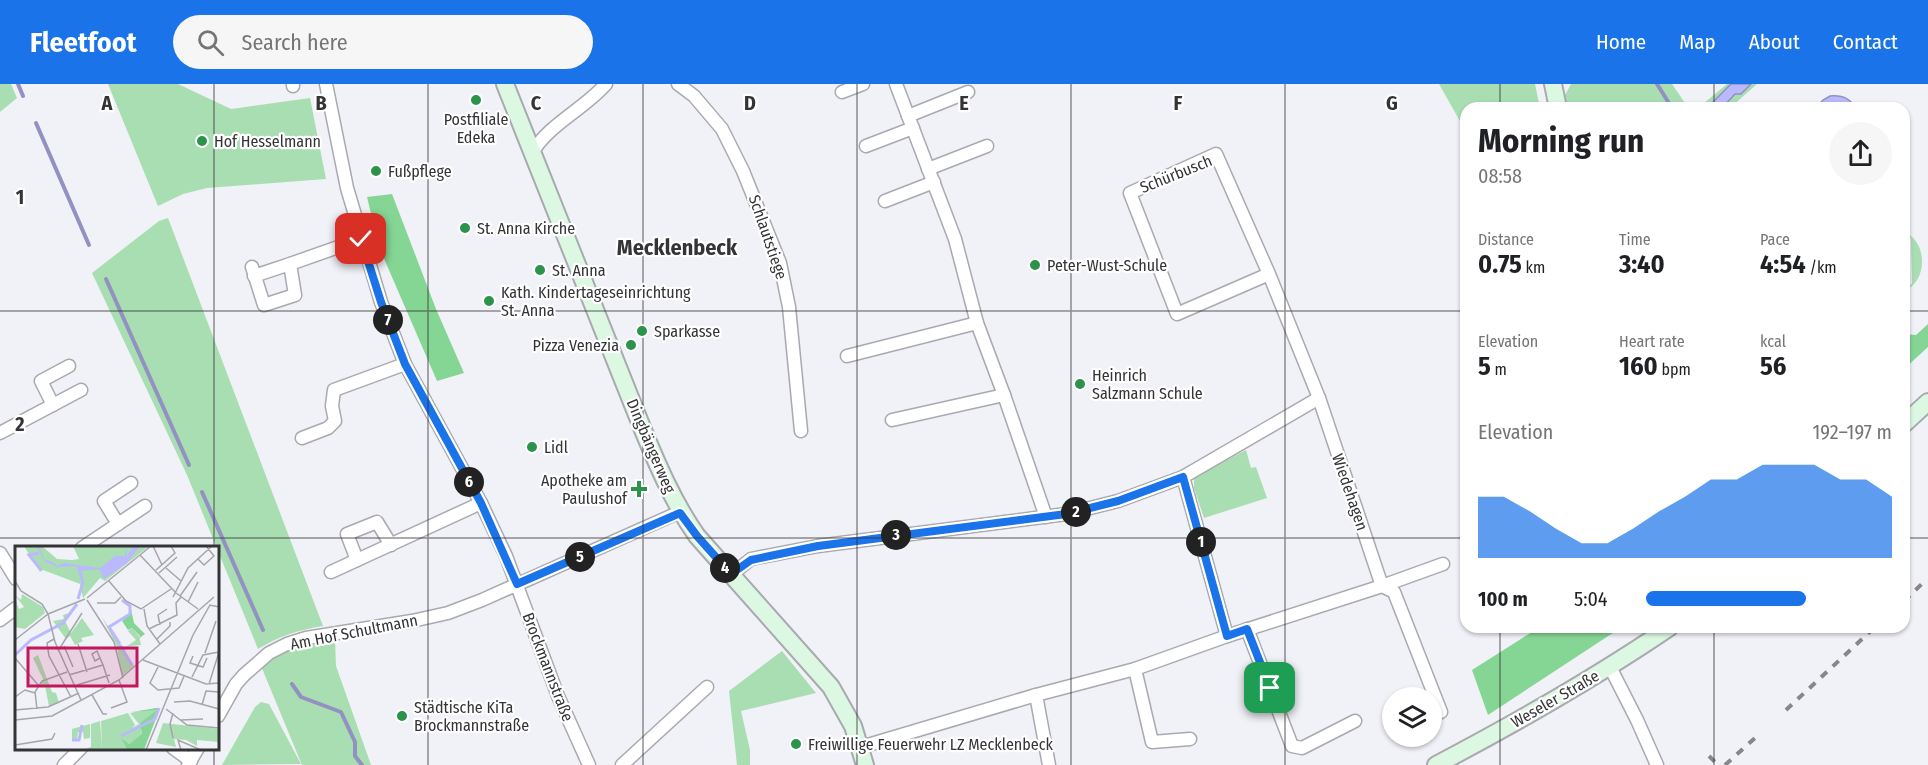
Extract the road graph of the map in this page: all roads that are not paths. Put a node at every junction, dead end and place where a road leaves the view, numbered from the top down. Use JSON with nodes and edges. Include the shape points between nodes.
{"nodes":[{"id":1,"x":326,"y":84,"type":"edge"},
{"id":2,"x":505,"y":84,"type":"edge"},
{"id":3,"x":606,"y":84,"type":"edge"},
{"id":4,"x":678,"y":84,"type":"edge"},
{"id":5,"x":701,"y":84,"type":"edge"},
{"id":6,"x":863,"y":84,"type":"edge"},
{"id":7,"x":896,"y":84,"type":"edge"},
{"id":8,"x":1555,"y":85,"type":"edge"},
{"id":9,"x":843,"y":92,"type":"dead end"},
{"id":10,"x":968,"y":92,"type":"dead end"},
{"id":11,"x":694,"y":96,"type":"junction"},
{"id":12,"x":1557,"y":102,"type":"edge"},
{"id":13,"x":910,"y":122,"type":"junction"},
{"id":14,"x":866,"y":146,"type":"dead end"},
{"id":15,"x":987,"y":146,"type":"dead end"},
{"id":16,"x":532,"y":153,"type":"junction"},
{"id":17,"x":928,"y":169,"type":"junction"},
{"id":18,"x":934,"y":182,"type":"junction"},
{"id":19,"x":885,"y":201,"type":"dead end"},
{"id":20,"x":361,"y":239,"type":"junction"},
{"id":21,"x":290,"y":264,"type":"junction"},
{"id":22,"x":1269,"y":274,"type":"junction"},
{"id":23,"x":977,"y":323,"type":"junction"},
{"id":24,"x":847,"y":356,"type":"dead end"},
{"id":25,"x":405,"y":364,"type":"junction"},
{"id":26,"x":69,"y":366,"type":"dead end"},
{"id":27,"x":81,"y":390,"type":"dead end"},
{"id":28,"x":1004,"y":394,"type":"junction"},
{"id":29,"x":1319,"y":398,"type":"junction"},
{"id":30,"x":1928,"y":402,"type":"edge"},
{"id":31,"x":53,"y":405,"type":"junction"},
{"id":32,"x":1910,"y":418,"type":"edge"},
{"id":33,"x":892,"y":420,"type":"dead end"},
{"id":34,"x":801,"y":431,"type":"dead end"},
{"id":35,"x":0,"y":433,"type":"edge"},
{"id":36,"x":302,"y":438,"type":"dead end"},
{"id":37,"x":1183,"y":477,"type":"junction"},
{"id":38,"x":131,"y":483,"type":"dead end"},
{"id":39,"x":481,"y":503,"type":"junction"},
{"id":40,"x":145,"y":506,"type":"dead end"},
{"id":41,"x":680,"y":513,"type":"junction"},
{"id":42,"x":1046,"y":517,"type":"junction"},
{"id":43,"x":118,"y":524,"type":"junction"},
{"id":44,"x":391,"y":544,"type":"junction"},
{"id":45,"x":85,"y":546,"type":"edge"},
{"id":46,"x":0,"y":553,"type":"edge"},
{"id":47,"x":357,"y":560,"type":"junction"},
{"id":48,"x":1443,"y":564,"type":"dead end"},
{"id":49,"x":332,"y":572,"type":"dead end"},
{"id":50,"x":731,"y":574,"type":"junction"},
{"id":51,"x":15,"y":577,"type":"edge"},
{"id":52,"x":517,"y":584,"type":"junction"},
{"id":53,"x":1382,"y":586,"type":"junction"},
{"id":54,"x":15,"y":609,"type":"edge"},
{"id":55,"x":0,"y":620,"type":"edge"},
{"id":56,"x":1247,"y":629,"type":"junction"},
{"id":57,"x":1661,"y":633,"type":"edge"},
{"id":58,"x":1227,"y":636,"type":"junction"},
{"id":59,"x":1610,"y":667,"type":"junction"},
{"id":60,"x":1135,"y":669,"type":"junction"},
{"id":61,"x":707,"y":687,"type":"dead end"},
{"id":62,"x":1431,"y":687,"type":"edge"},
{"id":63,"x":1036,"y":695,"type":"junction"},
{"id":64,"x":219,"y":714,"type":"edge"},
{"id":65,"x":1356,"y":721,"type":"dead end"},
{"id":66,"x":1190,"y":739,"type":"dead end"},
{"id":67,"x":861,"y":747,"type":"junction"},
{"id":68,"x":79,"y":750,"type":"edge"},
{"id":69,"x":175,"y":750,"type":"edge"},
{"id":70,"x":197,"y":750,"type":"edge"},
{"id":71,"x":69,"y":763,"type":"edge"},
{"id":72,"x":189,"y":763,"type":"edge"},
{"id":73,"x":589,"y":765,"type":"edge"},
{"id":74,"x":622,"y":765,"type":"edge"},
{"id":75,"x":865,"y":765,"type":"edge"},
{"id":76,"x":1049,"y":765,"type":"edge"},
{"id":77,"x":1436,"y":765,"type":"edge"},
{"id":78,"x":1657,"y":765,"type":"edge"}],
"edges":[{"from":1,"to":20,"type":"street","name":"Brockmannstraße"},
{"from":2,"to":16,"type":"street","name":"Dingbängerweg"},
{"from":3,"to":16,"type":"street","via":[[538,141]]},
{"from":4,"to":11,"type":"street","name":"Schlautstiege"},
{"from":5,"to":11,"type":"street"},
{"from":6,"to":9,"type":"street"},
{"from":7,"to":13,"type":"street"},
{"from":8,"to":12,"type":"street"},
{"from":10,"to":13,"type":"street"},
{"from":11,"to":34,"type":"street","name":"Schlautstiege","via":[[722,129],[733,150],[780,264],[789,307]]},
{"from":13,"to":14,"type":"street"},
{"from":13,"to":17,"type":"street"},
{"from":15,"to":17,"type":"street"},
{"from":16,"to":41,"type":"street","name":"Dingbängerweg","via":[[661,475]]},
{"from":17,"to":18,"type":"street"},
{"from":18,"to":19,"type":"street"},
{"from":18,"to":23,"type":"street","via":[[955,239]]},
{"from":20,"to":21,"type":"street"},
{"from":20,"to":25,"type":"street","name":"Brockmannstraße"},
{"from":21,"to":21,"type":"street","via":[[295,295],[264,305],[253,272]]},
{"from":22,"to":22,"type":"street","name":"Schürbusch","via":[[1216,154],[1130,193],[1177,315]]},
{"from":22,"to":29,"type":"street","name":"Schürbusch"},
{"from":23,"to":24,"type":"street"},
{"from":23,"to":28,"type":"street"},
{"from":25,"to":36,"type":"street","via":[[334,390],[335,421],[328,428]]},
{"from":25,"to":39,"type":"street","name":"Brockmannstraße"},
{"from":26,"to":31,"type":"street","via":[[40,381]]},
{"from":27,"to":31,"type":"street"},
{"from":28,"to":33,"type":"street"},
{"from":28,"to":42,"type":"street"},
{"from":29,"to":37,"type":"street"},
{"from":29,"to":53,"type":"street","name":"Wiedehagen"},
{"from":30,"to":32,"type":"street"},
{"from":31,"to":35,"type":"street"},
{"from":37,"to":42,"type":"street","via":[[1118,501]]},
{"from":37,"to":58,"type":"street"},
{"from":38,"to":43,"type":"street","via":[[104,501]]},
{"from":39,"to":44,"type":"street"},
{"from":39,"to":52,"type":"street","name":"Brockmannstraße"},
{"from":40,"to":43,"type":"street"},
{"from":41,"to":50,"type":"street","name":"Dingbängerweg"},
{"from":41,"to":52,"type":"street","name":"Am Hof Schultmann"},
{"from":42,"to":50,"type":"street","via":[[818,546],[751,560]]},
{"from":43,"to":45,"type":"street"},
{"from":44,"to":47,"type":"street"},
{"from":44,"to":47,"type":"street","via":[[377,522],[347,534]]},
{"from":46,"to":51,"type":"street"},
{"from":47,"to":49,"type":"street"},
{"from":48,"to":53,"type":"street"},
{"from":50,"to":67,"type":"street","name":"Dingbängerweg","via":[[831,687]]},
{"from":52,"to":64,"type":"street","name":"Am Hof Schultmann","via":[[448,613],[287,644],[269,653],[244,675]]},
{"from":52,"to":73,"type":"street","name":"Brockmannstraße","via":[[558,696]]},
{"from":53,"to":56,"type":"street"},
{"from":53,"to":62,"type":"street","name":"Wiedehagen","via":[[1394,591]]},
{"from":54,"to":55,"type":"street"},
{"from":56,"to":58,"type":"street"},
{"from":56,"to":65,"type":"street","via":[[1292,746],[1302,748]]},
{"from":57,"to":59,"type":"street","name":"Weseler Straße"},
{"from":58,"to":60,"type":"street"},
{"from":59,"to":77,"type":"street","name":"Weseler Straße"},
{"from":59,"to":78,"type":"street"},
{"from":60,"to":63,"type":"street"},
{"from":60,"to":66,"type":"street","via":[[1152,742]]},
{"from":61,"to":74,"type":"street"},
{"from":63,"to":67,"type":"street"},
{"from":63,"to":76,"type":"street"},
{"from":67,"to":75,"type":"street","name":"Dingbängerweg"},
{"from":68,"to":71,"type":"street"},
{"from":69,"to":72,"type":"street"},
{"from":70,"to":72,"type":"street"}]}
